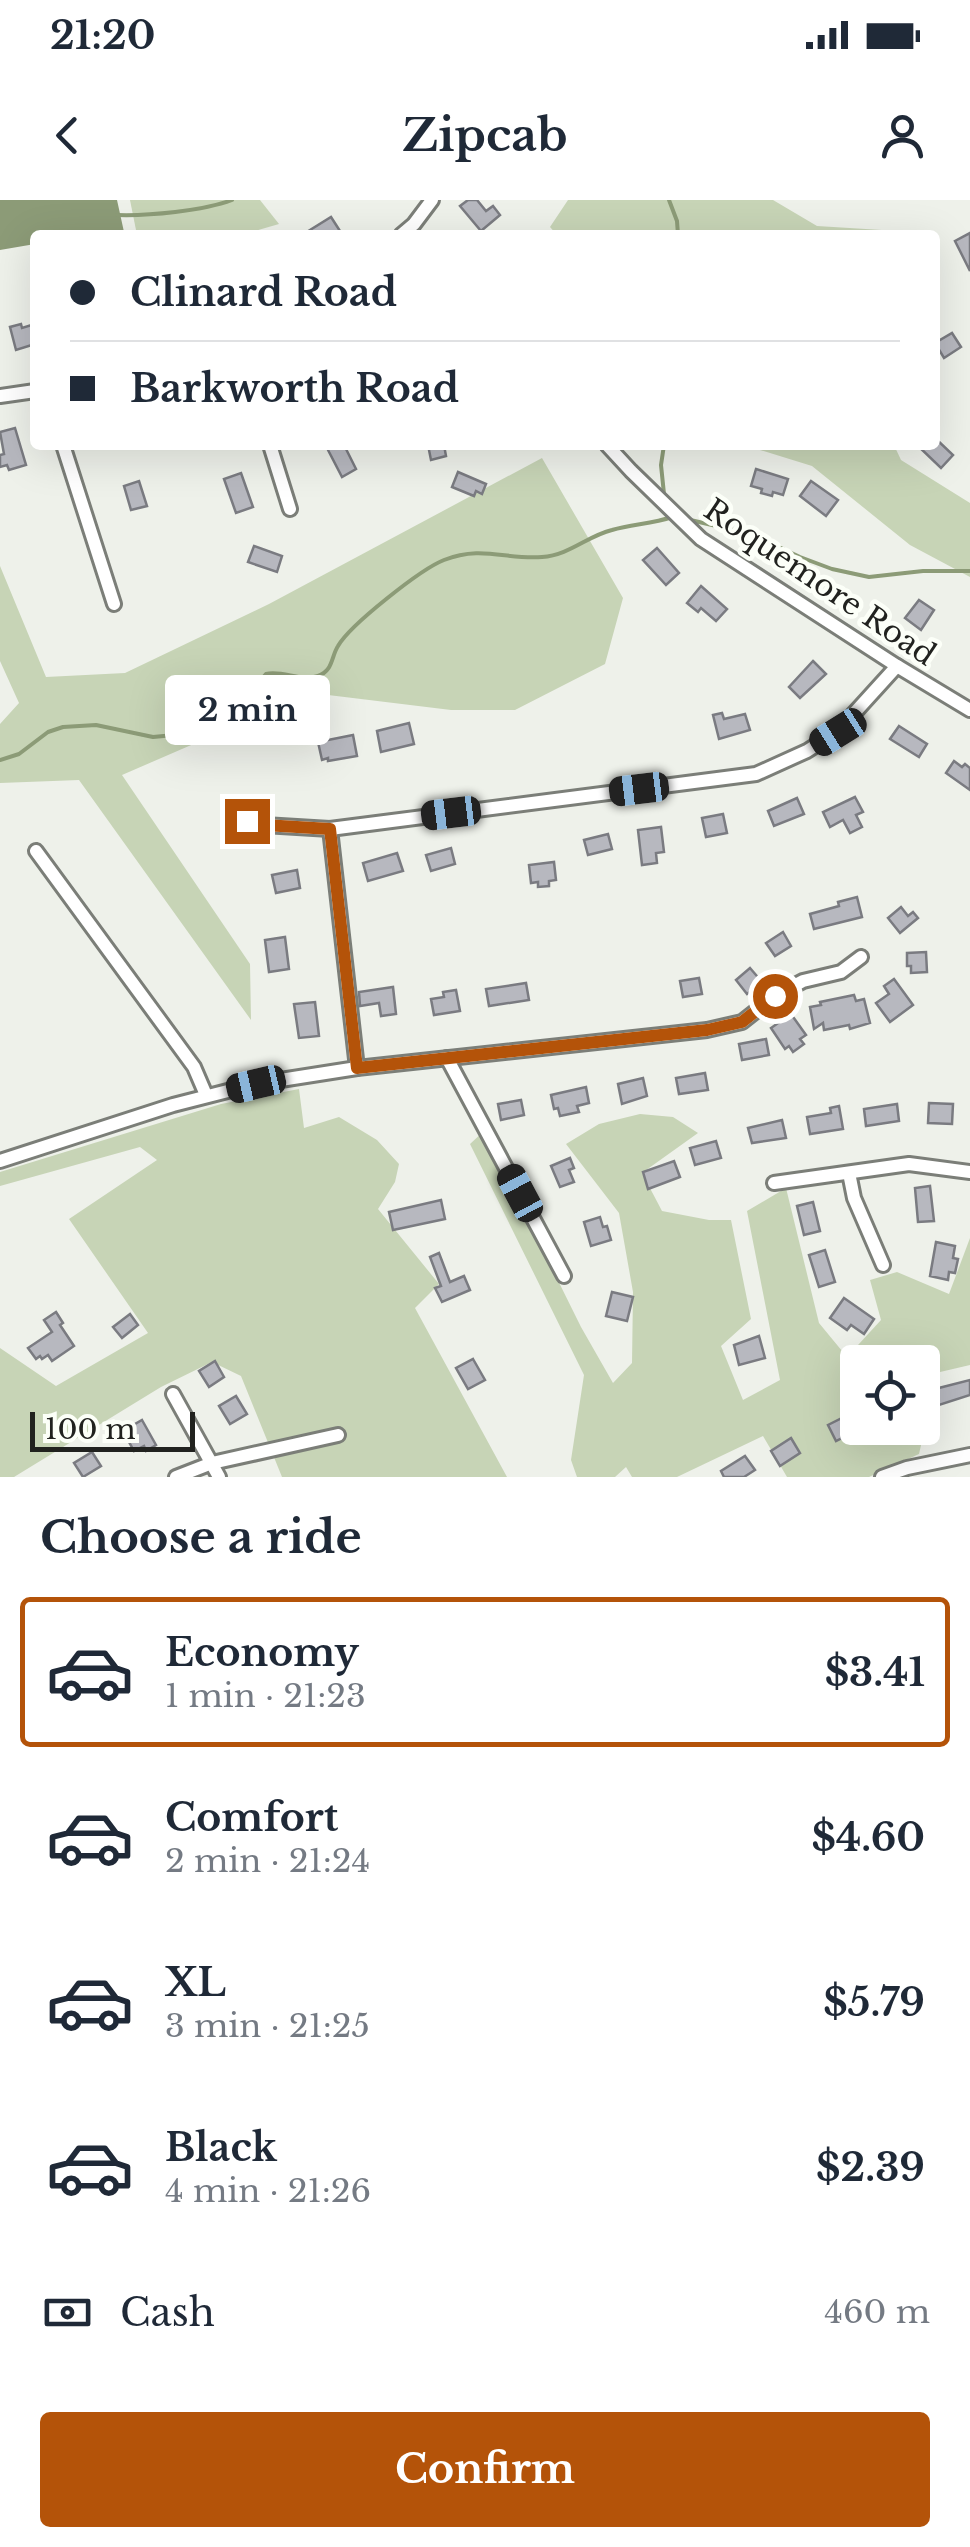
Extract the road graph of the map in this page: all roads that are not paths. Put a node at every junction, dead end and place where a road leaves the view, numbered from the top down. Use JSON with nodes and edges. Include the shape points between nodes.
{"nodes":[{"id":1,"x":432,"y":200,"type":"edge"},
{"id":2,"x":414,"y":224,"type":"junction"},
{"id":3,"x":407,"y":230,"type":"edge"},
{"id":4,"x":420,"y":230,"type":"edge"},
{"id":5,"x":30,"y":392,"type":"edge"},
{"id":6,"x":0,"y":396,"type":"edge"},
{"id":7,"x":65,"y":450,"type":"edge"},
{"id":8,"x":272,"y":450,"type":"edge"},
{"id":9,"x":612,"y":450,"type":"edge"},
{"id":10,"x":290,"y":508,"type":"dead end"},
{"id":11,"x":114,"y":604,"type":"dead end"},
{"id":12,"x":897,"y":666,"type":"junction"},
{"id":13,"x":970,"y":710,"type":"edge"},
{"id":14,"x":247,"y":821,"type":"dead end"},
{"id":15,"x":330,"y":829,"type":"junction"},
{"id":16,"x":36,"y":851,"type":"dead end"},
{"id":17,"x":860,"y":956,"type":"dead end"},
{"id":18,"x":447,"y":1058,"type":"junction"},
{"id":19,"x":357,"y":1068,"type":"junction"},
{"id":20,"x":206,"y":1095,"type":"junction"},
{"id":21,"x":0,"y":1161,"type":"edge"},
{"id":22,"x":970,"y":1172,"type":"edge"},
{"id":23,"x":850,"y":1173,"type":"junction"},
{"id":24,"x":774,"y":1183,"type":"dead end"},
{"id":25,"x":883,"y":1265,"type":"dead end"},
{"id":26,"x":564,"y":1276,"type":"dead end"},
{"id":27,"x":174,"y":1394,"type":"dead end"},
{"id":28,"x":338,"y":1435,"type":"dead end"},
{"id":29,"x":970,"y":1454,"type":"edge"},
{"id":30,"x":212,"y":1463,"type":"junction"},
{"id":31,"x":176,"y":1477,"type":"edge"},
{"id":32,"x":219,"y":1477,"type":"edge"},
{"id":33,"x":882,"y":1477,"type":"edge"}],
"edges":[{"from":1,"to":2,"type":"street"},
{"from":2,"to":3,"type":"street"},
{"from":2,"to":4,"type":"street"},
{"from":5,"to":6,"type":"street"},
{"from":7,"to":11,"type":"street"},
{"from":8,"to":10,"type":"street"},
{"from":9,"to":12,"type":"street","name":"Roquemore Road","via":[[701,540]]},
{"from":12,"to":13,"type":"street","name":"Roquemore Road"},
{"from":12,"to":15,"type":"street","via":[[838,732],[756,774]]},
{"from":14,"to":15,"type":"street"},
{"from":15,"to":19,"type":"street"},
{"from":16,"to":20,"type":"street","via":[[194,1067]]},
{"from":17,"to":18,"type":"street","via":[[840,972],[775,996],[742,1022]]},
{"from":18,"to":19,"type":"street"},
{"from":18,"to":26,"type":"street"},
{"from":19,"to":20,"type":"street"},
{"from":20,"to":21,"type":"street"},
{"from":22,"to":23,"type":"street","via":[[909,1164]]},
{"from":23,"to":24,"type":"street"},
{"from":23,"to":25,"type":"street"},
{"from":27,"to":30,"type":"street"},
{"from":28,"to":30,"type":"street"},
{"from":29,"to":33,"type":"street"},
{"from":30,"to":31,"type":"street"},
{"from":30,"to":32,"type":"street"}]}
